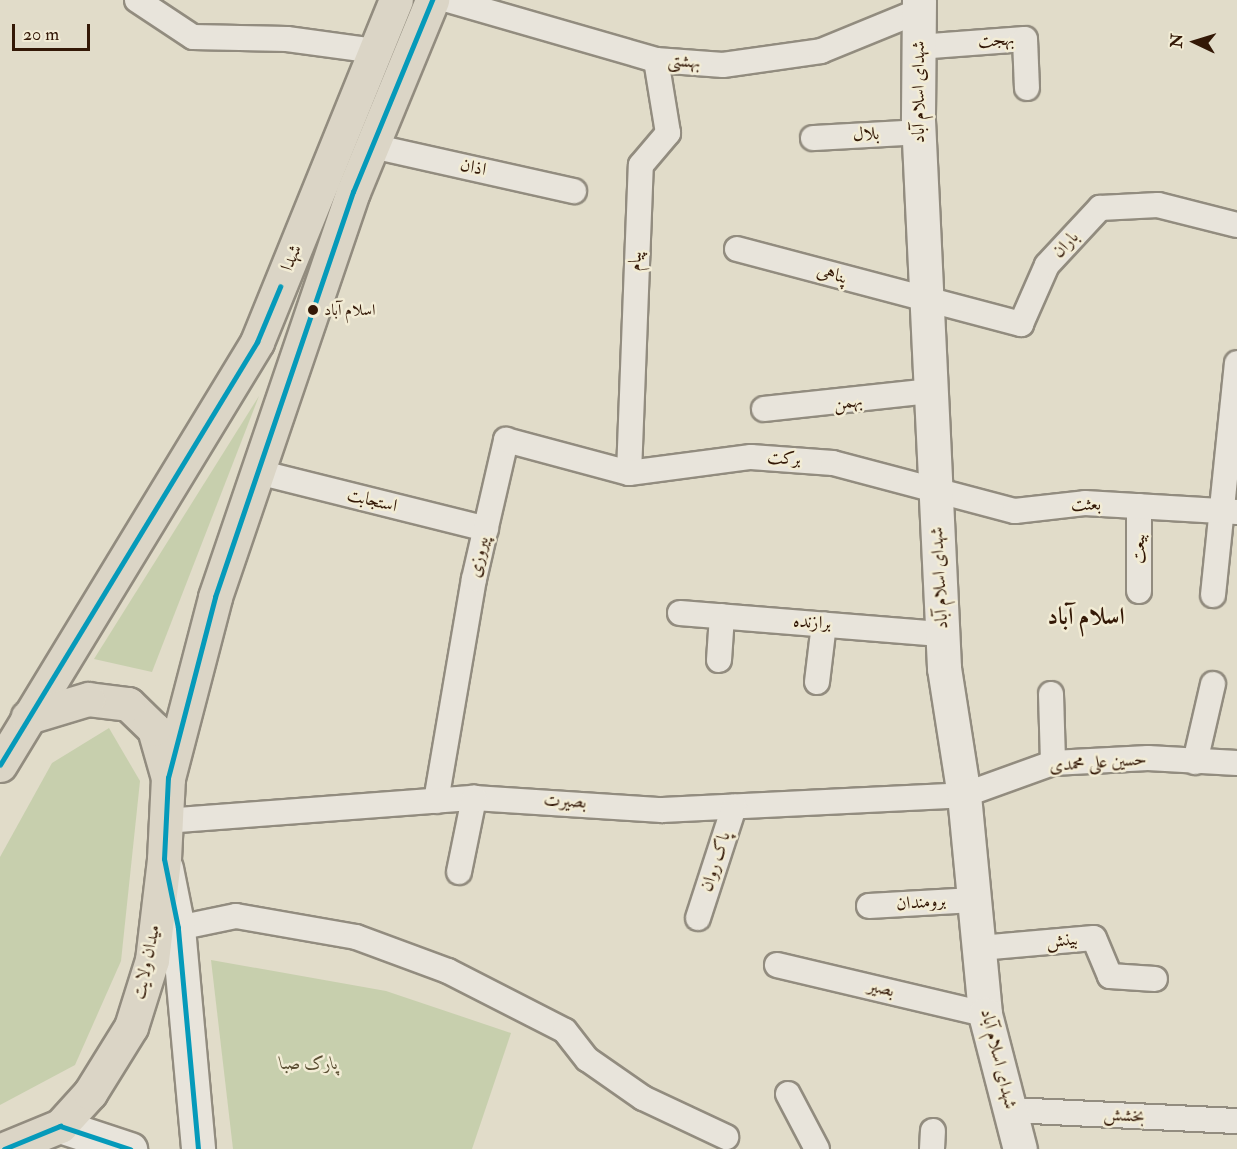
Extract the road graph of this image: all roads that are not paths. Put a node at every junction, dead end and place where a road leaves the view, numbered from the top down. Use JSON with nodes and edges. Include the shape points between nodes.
{"nodes":[{"id":1,"x":136,"y":0,"type":"edge"},
{"id":2,"x":396,"y":0,"type":"edge"},
{"id":3,"x":432,"y":0,"type":"edge"},
{"id":4,"x":448,"y":0,"type":"edge"},
{"id":5,"x":919,"y":6,"type":"edge"},
{"id":6,"x":918,"y":48,"type":"junction"},
{"id":7,"x":376,"y":51,"type":"junction"},
{"id":8,"x":656,"y":60,"type":"junction"},
{"id":9,"x":1027,"y":88,"type":"dead end"},
{"id":10,"x":919,"y":132,"type":"junction"},
{"id":11,"x":813,"y":138,"type":"dead end"},
{"id":12,"x":372,"y":146,"type":"junction"},
{"id":13,"x":574,"y":191,"type":"dead end"},
{"id":14,"x":1237,"y":225,"type":"edge"},
{"id":15,"x":737,"y":249,"type":"dead end"},
{"id":16,"x":927,"y":300,"type":"junction"},
{"id":17,"x":1237,"y":363,"type":"edge"},
{"id":18,"x":931,"y":391,"type":"junction"},
{"id":19,"x":764,"y":409,"type":"dead end"},
{"id":20,"x":258,"y":472,"type":"junction"},
{"id":21,"x":629,"y":473,"type":"junction"},
{"id":22,"x":936,"y":494,"type":"junction"},
{"id":23,"x":1139,"y":506,"type":"junction"},
{"id":24,"x":1231,"y":511,"type":"edge"},
{"id":25,"x":486,"y":529,"type":"junction"},
{"id":26,"x":1139,"y":591,"type":"dead end"},
{"id":27,"x":1213,"y":595,"type":"dead end"},
{"id":28,"x":680,"y":614,"type":"dead end"},
{"id":29,"x":722,"y":616,"type":"junction"},
{"id":30,"x":824,"y":624,"type":"junction"},
{"id":31,"x":943,"y":634,"type":"junction"},
{"id":32,"x":719,"y":660,"type":"dead end"},
{"id":33,"x":818,"y":682,"type":"dead end"},
{"id":34,"x":1213,"y":684,"type":"dead end"},
{"id":35,"x":1052,"y":694,"type":"dead end"},
{"id":36,"x":28,"y":717,"type":"junction"},
{"id":37,"x":1195,"y":762,"type":"junction"},
{"id":38,"x":1053,"y":763,"type":"junction"},
{"id":39,"x":1237,"y":763,"type":"edge"},
{"id":40,"x":0,"y":765,"type":"edge"},
{"id":41,"x":168,"y":778,"type":"junction"},
{"id":42,"x":964,"y":795,"type":"junction"},
{"id":43,"x":474,"y":798,"type":"junction"},
{"id":44,"x":436,"y":801,"type":"junction"},
{"id":45,"x":734,"y":807,"type":"junction"},
{"id":46,"x":165,"y":821,"type":"junction"},
{"id":47,"x":164,"y":860,"type":"junction"},
{"id":48,"x":459,"y":872,"type":"dead end"},
{"id":49,"x":974,"y":900,"type":"junction"},
{"id":50,"x":869,"y":906,"type":"dead end"},
{"id":51,"x":698,"y":918,"type":"dead end"},
{"id":52,"x":178,"y":928,"type":"junction"},
{"id":53,"x":980,"y":948,"type":"junction"},
{"id":54,"x":777,"y":964,"type":"dead end"},
{"id":55,"x":1155,"y":979,"type":"dead end"},
{"id":56,"x":985,"y":1014,"type":"junction"},
{"id":57,"x":788,"y":1094,"type":"dead end"},
{"id":58,"x":1011,"y":1110,"type":"junction"},
{"id":59,"x":1237,"y":1121,"type":"edge"},
{"id":60,"x":60,"y":1126,"type":"junction"},
{"id":61,"x":726,"y":1137,"type":"dead end"},
{"id":62,"x":4,"y":1149,"type":"edge"},
{"id":63,"x":130,"y":1149,"type":"edge"},
{"id":64,"x":198,"y":1149,"type":"edge"},
{"id":65,"x":817,"y":1149,"type":"edge"},
{"id":66,"x":1020,"y":1149,"type":"edge"}],
"edges":[{"from":1,"to":7,"type":"street","via":[[193,37],[286,39]]},
{"from":2,"to":7,"type":"main road","name":"شهدا"},
{"from":3,"to":12,"type":"main road","name":"شهدا"},
{"from":4,"to":8,"type":"street","name":"بهشتی"},
{"from":5,"to":6,"type":"street","name":"شهدای اسلام آباد"},
{"from":5,"to":8,"type":"street","name":"بهشتی","via":[[821,51],[723,65]]},
{"from":6,"to":9,"type":"street","name":"بهجت","via":[[1025,39]]},
{"from":6,"to":10,"type":"street","name":"شهدای اسلام آباد"},
{"from":7,"to":36,"type":"main road","name":"شهدا","via":[[257,342]]},
{"from":8,"to":21,"type":"street","name":"پیام","via":[[668,133],[641,165]]},
{"from":10,"to":11,"type":"street","name":"بلال"},
{"from":10,"to":16,"type":"street","name":"شهدای اسلام آباد"},
{"from":12,"to":13,"type":"street","name":"اذان"},
{"from":12,"to":20,"type":"main road","name":"شهدا"},
{"from":14,"to":16,"type":"street","name":"باران","via":[[1158,206],[1100,208],[1047,265],[1022,324]]},
{"from":15,"to":16,"type":"street","name":"پناهی"},
{"from":16,"to":18,"type":"street","name":"شهدای اسلام آباد"},
{"from":17,"to":24,"type":"street"},
{"from":18,"to":19,"type":"street","name":"بهمن"},
{"from":18,"to":22,"type":"street","name":"شهدای اسلام آباد"},
{"from":20,"to":25,"type":"street","name":"استجابت"},
{"from":20,"to":41,"type":"main road","name":"شهدا","via":[[215,597]]},
{"from":21,"to":22,"type":"street","name":"برکت","via":[[763,458],[833,463]]},
{"from":21,"to":25,"type":"street","name":"پیروزی","via":[[506,440]]},
{"from":22,"to":23,"type":"street","name":"بعثت","via":[[1015,511],[1085,503]]},
{"from":22,"to":31,"type":"street","name":"شهدای اسلام آباد"},
{"from":23,"to":24,"type":"street","name":"بعثت"},
{"from":23,"to":26,"type":"street","name":"بیعت"},
{"from":24,"to":27,"type":"street"},
{"from":25,"to":44,"type":"street","name":"پیروزی"},
{"from":28,"to":29,"type":"street","name":"برازنده"},
{"from":29,"to":30,"type":"street","name":"برازنده"},
{"from":29,"to":32,"type":"street"},
{"from":30,"to":31,"type":"street","name":"برازنده"},
{"from":30,"to":33,"type":"street"},
{"from":31,"to":42,"type":"street","name":"شهدای اسلام آباد"},
{"from":34,"to":37,"type":"street"},
{"from":35,"to":38,"type":"street"},
{"from":36,"to":40,"type":"main road"},
{"from":36,"to":41,"type":"main road","name":"میدان ولایت","via":[[88,699],[128,704],[154,729]]},
{"from":37,"to":38,"type":"street","name":"حسین علی محمدی"},
{"from":37,"to":39,"type":"street","name":"حسین علی محمدی"},
{"from":38,"to":42,"type":"street","name":"حسین علی محمدی"},
{"from":41,"to":46,"type":"main road","name":"میدان ولایت"},
{"from":42,"to":45,"type":"street","name":"بصیرت"},
{"from":42,"to":49,"type":"street","name":"شهدای اسلام آباد"},
{"from":43,"to":44,"type":"street","name":"بصیرت"},
{"from":43,"to":45,"type":"street","name":"بصیرت","via":[[662,810]]},
{"from":43,"to":48,"type":"street"},
{"from":44,"to":46,"type":"street","name":"بصیرت"},
{"from":45,"to":51,"type":"street","name":"پاک روان"},
{"from":46,"to":47,"type":"main road","name":"میدان ولایت"},
{"from":47,"to":52,"type":"street"},
{"from":47,"to":60,"type":"main road","name":"میدان ولایت","via":[[152,960],[131,1027],[90,1093]]},
{"from":49,"to":50,"type":"street","name":"برومندان"},
{"from":49,"to":53,"type":"street","name":"شهدای اسلام آباد"},
{"from":52,"to":61,"type":"street","via":[[236,916],[356,937],[448,971],[565,1031],[587,1059],[643,1098]]},
{"from":52,"to":64,"type":"street"},
{"from":53,"to":55,"type":"street","name":"بینش","via":[[1094,938],[1110,976]]},
{"from":53,"to":56,"type":"street","name":"شهدای اسلام آباد"},
{"from":54,"to":56,"type":"street","name":"بصیر"},
{"from":56,"to":58,"type":"street","name":"شهدای اسلام آباد"},
{"from":57,"to":65,"type":"street"},
{"from":58,"to":59,"type":"street","name":"بخشش"},
{"from":58,"to":66,"type":"street","name":"شهدای اسلام آباد"},
{"from":60,"to":62,"type":"main road","name":"میدان ولایت"},
{"from":60,"to":63,"type":"street"}]}
